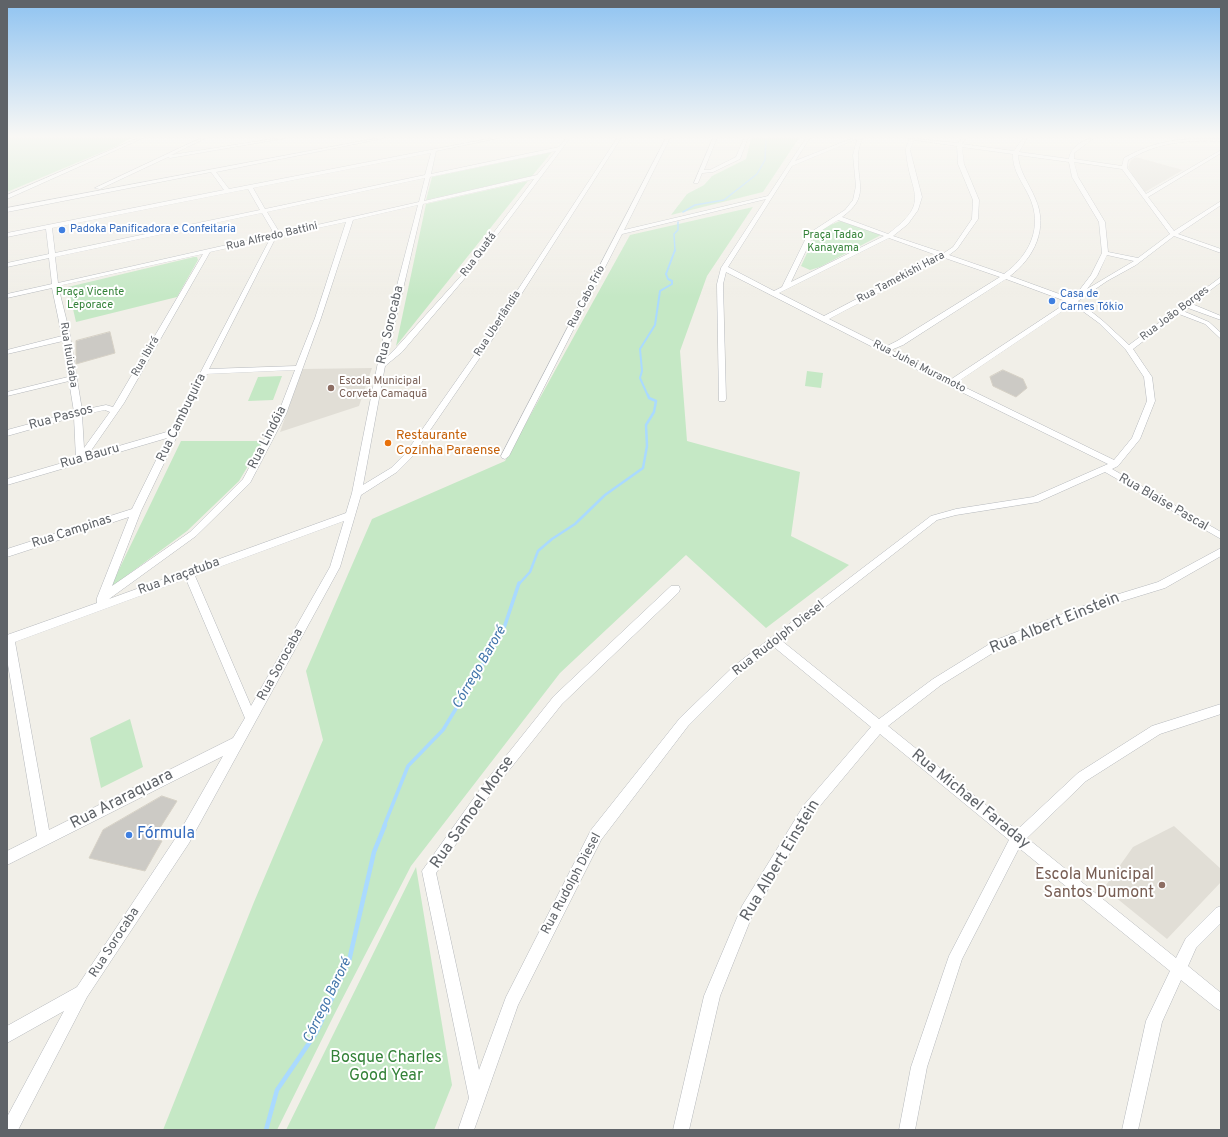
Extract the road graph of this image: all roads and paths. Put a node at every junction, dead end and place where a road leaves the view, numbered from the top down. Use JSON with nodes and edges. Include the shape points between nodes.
{"nodes":[{"id":1,"x":20,"y":191,"type":"edge"},
{"id":2,"x":92,"y":191,"type":"edge"},
{"id":3,"x":99,"y":191,"type":"edge"},
{"id":4,"x":233,"y":191,"type":"edge"},
{"id":5,"x":252,"y":191,"type":"edge"},
{"id":6,"x":354,"y":191,"type":"edge"},
{"id":7,"x":423,"y":191,"type":"edge"},
{"id":8,"x":474,"y":191,"type":"edge"},
{"id":9,"x":527,"y":191,"type":"edge"},
{"id":10,"x":585,"y":191,"type":"edge"},
{"id":11,"x":641,"y":191,"type":"edge"},
{"id":12,"x":773,"y":191,"type":"edge"},
{"id":13,"x":859,"y":191,"type":"edge"},
{"id":14,"x":917,"y":191,"type":"edge"},
{"id":15,"x":972,"y":191,"type":"edge"},
{"id":16,"x":1028,"y":191,"type":"edge"},
{"id":17,"x":1083,"y":191,"type":"edge"},
{"id":18,"x":1140,"y":191,"type":"edge"},
{"id":19,"x":1154,"y":191,"type":"edge"},
{"id":20,"x":228,"y":192,"type":"joint"},
{"id":21,"x":88,"y":193,"type":"junction"},
{"id":22,"x":7,"y":197,"type":"edge"},
{"id":23,"x":769,"y":197,"type":"junction"},
{"id":24,"x":1144,"y":197,"type":"junction"},
{"id":25,"x":744,"y":202,"type":"junction"},
{"id":26,"x":420,"y":203,"type":"junction"},
{"id":27,"x":1221,"y":203,"type":"edge"},
{"id":28,"x":765,"y":204,"type":"junction"},
{"id":29,"x":7,"y":210,"type":"edge"},
{"id":30,"x":264,"y":210,"type":"junction"},
{"id":31,"x":838,"y":218,"type":"junction"},
{"id":32,"x":350,"y":219,"type":"junction"},
{"id":33,"x":48,"y":227,"type":"junction"},
{"id":34,"x":620,"y":232,"type":"junction"},
{"id":35,"x":1173,"y":234,"type":"junction"},
{"id":36,"x":7,"y":236,"type":"edge"},
{"id":37,"x":274,"y":236,"type":"junction"},
{"id":38,"x":889,"y":236,"type":"junction"},
{"id":39,"x":208,"y":251,"type":"junction"},
{"id":40,"x":1221,"y":251,"type":"edge"},
{"id":41,"x":1105,"y":253,"type":"junction"},
{"id":42,"x":52,"y":255,"type":"junction"},
{"id":43,"x":944,"y":256,"type":"junction"},
{"id":44,"x":1138,"y":260,"type":"junction"},
{"id":45,"x":7,"y":265,"type":"edge"},
{"id":46,"x":795,"y":267,"type":"junction"},
{"id":47,"x":724,"y":268,"type":"junction"},
{"id":48,"x":815,"y":274,"type":"junction"},
{"id":49,"x":1094,"y":276,"type":"junction"},
{"id":50,"x":1005,"y":277,"type":"junction"},
{"id":51,"x":1105,"y":280,"type":"junction"},
{"id":52,"x":1220,"y":281,"type":"edge"},
{"id":53,"x":55,"y":286,"type":"junction"},
{"id":54,"x":785,"y":287,"type":"junction"},
{"id":55,"x":774,"y":293,"type":"junction"},
{"id":56,"x":7,"y":296,"type":"edge"},
{"id":57,"x":1074,"y":301,"type":"junction"},
{"id":58,"x":1187,"y":305,"type":"junction"},
{"id":59,"x":1178,"y":312,"type":"junction"},
{"id":60,"x":1219,"y":318,"type":"edge"},
{"id":61,"x":824,"y":319,"type":"junction"},
{"id":62,"x":1207,"y":323,"type":"junction"},
{"id":63,"x":1221,"y":336,"type":"edge"},
{"id":64,"x":65,"y":338,"type":"junction"},
{"id":65,"x":385,"y":347,"type":"junction"},
{"id":66,"x":1129,"y":349,"type":"junction"},
{"id":67,"x":400,"y":350,"type":"junction"},
{"id":68,"x":885,"y":350,"type":"junction"},
{"id":69,"x":7,"y":352,"type":"edge"},
{"id":70,"x":381,"y":366,"type":"junction"},
{"id":71,"x":299,"y":368,"type":"junction"},
{"id":72,"x":204,"y":372,"type":"junction"},
{"id":73,"x":72,"y":378,"type":"junction"},
{"id":74,"x":950,"y":383,"type":"junction"},
{"id":75,"x":7,"y":394,"type":"edge"},
{"id":76,"x":722,"y":399,"type":"dead end"},
{"id":77,"x":114,"y":411,"type":"junction"},
{"id":78,"x":78,"y":413,"type":"junction"},
{"id":79,"x":7,"y":433,"type":"edge"},
{"id":80,"x":173,"y":433,"type":"junction"},
{"id":81,"x":506,"y":456,"type":"dead end"},
{"id":82,"x":80,"y":460,"type":"junction"},
{"id":83,"x":1110,"y":467,"type":"junction"},
{"id":84,"x":7,"y":482,"type":"edge"},
{"id":85,"x":357,"y":493,"type":"junction"},
{"id":86,"x":136,"y":511,"type":"junction"},
{"id":87,"x":350,"y":515,"type":"junction"},
{"id":88,"x":1221,"y":536,"type":"edge"},
{"id":89,"x":1221,"y":552,"type":"edge"},
{"id":90,"x":7,"y":553,"type":"edge"},
{"id":91,"x":189,"y":574,"type":"junction"},
{"id":92,"x":675,"y":589,"type":"dead end"},
{"id":93,"x":102,"y":602,"type":"junction"},
{"id":94,"x":8,"y":639,"type":"edge"},
{"id":95,"x":775,"y":642,"type":"junction"},
{"id":96,"x":1221,"y":709,"type":"edge"},
{"id":97,"x":251,"y":719,"type":"junction"},
{"id":98,"x":880,"y":726,"type":"junction"},
{"id":99,"x":238,"y":742,"type":"junction"},
{"id":100,"x":44,"y":839,"type":"junction"},
{"id":101,"x":1017,"y":839,"type":"junction"},
{"id":102,"x":7,"y":858,"type":"edge"},
{"id":103,"x":1221,"y":913,"type":"edge"},
{"id":104,"x":1179,"y":969,"type":"junction"},
{"id":105,"x":82,"y":992,"type":"junction"},
{"id":106,"x":1221,"y":1003,"type":"edge"},
{"id":107,"x":7,"y":1035,"type":"edge"},
{"id":108,"x":477,"y":1098,"type":"junction"},
{"id":109,"x":9,"y":1130,"type":"edge"},
{"id":110,"x":466,"y":1130,"type":"edge"},
{"id":111,"x":681,"y":1130,"type":"edge"},
{"id":112,"x":907,"y":1130,"type":"edge"},
{"id":113,"x":1130,"y":1130,"type":"edge"}],
"edges":[{"from":1,"to":22,"type":"street"},
{"from":2,"to":21,"type":"street"},
{"from":3,"to":21,"type":"street"},
{"from":4,"to":20,"type":"street"},
{"from":5,"to":30,"type":"street"},
{"from":6,"to":30,"type":"street"},
{"from":7,"to":26,"type":"street","name":"Rua Sorocaba"},
{"from":8,"to":26,"type":"street","name":"Rua Alfredo Battini"},
{"from":9,"to":67,"type":"street","name":"Rua Quatá","via":[[463,277]]},
{"from":10,"to":85,"type":"street","name":"Rua Uberlândia","via":[[490,337],[408,456],[394,470]]},
{"from":11,"to":34,"type":"street","name":"Rua Cabo Frio"},
{"from":12,"to":23,"type":"street"},
{"from":13,"to":31,"type":"street","via":[[856,201]]},
{"from":14,"to":38,"type":"street","via":[[919,197],[915,210],[906,223]]},
{"from":15,"to":43,"type":"street","name":"Rua Tamekishi Hara","via":[[976,200],[975,219],[955,248]]},
{"from":16,"to":50,"type":"street","via":[[1036,206],[1039,223],[1036,239],[1029,254]]},
{"from":17,"to":41,"type":"street","via":[[1102,222]]},
{"from":18,"to":24,"type":"street"},
{"from":19,"to":24,"type":"street"},
{"from":20,"to":33,"type":"street"},
{"from":21,"to":29,"type":"street"},
{"from":23,"to":25,"type":"street"},
{"from":23,"to":28,"type":"street"},
{"from":24,"to":35,"type":"street"},
{"from":25,"to":28,"type":"street"},
{"from":25,"to":34,"type":"street"},
{"from":26,"to":32,"type":"street","name":"Rua Alfredo Battini"},
{"from":26,"to":65,"type":"street","name":"Rua Sorocaba"},
{"from":27,"to":35,"type":"street"},
{"from":28,"to":47,"type":"street"},
{"from":30,"to":37,"type":"street","via":[[275,230]]},
{"from":30,"to":42,"type":"street"},
{"from":31,"to":38,"type":"street","name":"Rua Rudolph Diesel"},
{"from":31,"to":46,"type":"street","via":[[817,229],[810,236]]},
{"from":32,"to":37,"type":"street","name":"Rua Alfredo Battini"},
{"from":32,"to":71,"type":"street","name":"Rua Lindóia"},
{"from":33,"to":36,"type":"street"},
{"from":33,"to":42,"type":"street","name":"Rua Ituiutaba"},
{"from":34,"to":81,"type":"street","name":"Rua Cabo Frio"},
{"from":35,"to":40,"type":"street"},
{"from":35,"to":44,"type":"street"},
{"from":37,"to":39,"type":"street","name":"Rua Alfredo Battini"},
{"from":37,"to":72,"type":"street","name":"Rua Cambuquira"},
{"from":38,"to":43,"type":"street","name":"Rua Rudolph Diesel"},
{"from":38,"to":48,"type":"street"},
{"from":39,"to":53,"type":"street","name":"Rua Alfredo Battini"},
{"from":39,"to":77,"type":"street","name":"Rua Ibirá"},
{"from":41,"to":44,"type":"street"},
{"from":41,"to":49,"type":"street"},
{"from":42,"to":45,"type":"street"},
{"from":42,"to":53,"type":"street","name":"Rua Ituiutaba"},
{"from":43,"to":50,"type":"street","name":"Rua Rudolph Diesel"},
{"from":43,"to":61,"type":"street","name":"Rua Tamekishi Hara"},
{"from":44,"to":51,"type":"street"},
{"from":46,"to":48,"type":"street"},
{"from":46,"to":54,"type":"street"},
{"from":47,"to":55,"type":"street","name":"Rua Juhei Muramoto"},
{"from":47,"to":76,"type":"street","via":[[720,284]]},
{"from":48,"to":54,"type":"street"},
{"from":49,"to":51,"type":"street"},
{"from":49,"to":57,"type":"street"},
{"from":50,"to":57,"type":"street","name":"Rua Rudolph Diesel"},
{"from":50,"to":68,"type":"street"},
{"from":51,"to":57,"type":"street"},
{"from":52,"to":58,"type":"street","name":"Rua João Borges"},
{"from":53,"to":56,"type":"street","name":"Rua Alfredo Battini"},
{"from":53,"to":64,"type":"street","name":"Rua Ituiutaba"},
{"from":54,"to":55,"type":"street"},
{"from":55,"to":61,"type":"street","name":"Rua Juhei Muramoto"},
{"from":57,"to":66,"type":"street","name":"Rua Rudolph Diesel"},
{"from":57,"to":74,"type":"street"},
{"from":58,"to":59,"type":"street","name":"Rua João Borges"},
{"from":58,"to":60,"type":"street"},
{"from":59,"to":62,"type":"street"},
{"from":59,"to":66,"type":"street","name":"Rua João Borges"},
{"from":60,"to":62,"type":"street"},
{"from":61,"to":68,"type":"street","name":"Rua Juhei Muramoto"},
{"from":62,"to":63,"type":"street"},
{"from":64,"to":69,"type":"street"},
{"from":64,"to":73,"type":"street","name":"Rua Ituiutaba"},
{"from":65,"to":67,"type":"street"},
{"from":65,"to":70,"type":"street","name":"Rua Sorocaba"},
{"from":66,"to":83,"type":"street","name":"Rua Rudolph Diesel","via":[[1148,377],[1151,401],[1136,439]]},
{"from":67,"to":70,"type":"street","name":"Rua Quatá"},
{"from":68,"to":74,"type":"street","name":"Rua Juhei Muramoto"},
{"from":70,"to":85,"type":"street","name":"Rua Sorocaba"},
{"from":71,"to":72,"type":"street"},
{"from":71,"to":93,"type":"street","name":"Rua Lindóia","via":[[282,414],[247,481],[193,534]]},
{"from":72,"to":80,"type":"street","name":"Rua Cambuquira"},
{"from":73,"to":75,"type":"street"},
{"from":73,"to":78,"type":"street","name":"Rua Ituiutaba"},
{"from":74,"to":83,"type":"street","name":"Rua Juhei Muramoto"},
{"from":77,"to":78,"type":"street","name":"Rua Passos","via":[[106,407]]},
{"from":77,"to":82,"type":"street","name":"Rua Ibirá"},
{"from":78,"to":79,"type":"street","name":"Rua Passos"},
{"from":78,"to":82,"type":"street","name":"Rua Ituiutaba"},
{"from":80,"to":82,"type":"street","name":"Rua Bauru"},
{"from":80,"to":86,"type":"street","name":"Rua Cambuquira"},
{"from":82,"to":84,"type":"street","name":"Rua Bauru"},
{"from":83,"to":88,"type":"street","name":"Rua Blaise Pascal"},
{"from":83,"to":95,"type":"street","name":"Rua Rudolph Diesel","via":[[1035,500],[956,512],[934,518]]},
{"from":85,"to":87,"type":"street","name":"Rua Sorocaba"},
{"from":86,"to":90,"type":"street","name":"Rua Campinas"},
{"from":86,"to":93,"type":"street","name":"Rua Cambuquira"},
{"from":87,"to":91,"type":"street","name":"Rua Araçatuba"},
{"from":87,"to":97,"type":"street","name":"Rua Sorocaba","via":[[335,567]]},
{"from":89,"to":98,"type":"street","name":"Rua Albert Einstein","via":[[1161,585],[1100,604],[1000,643],[937,682]]},
{"from":91,"to":93,"type":"street","name":"Rua Araçatuba"},
{"from":91,"to":97,"type":"street"},
{"from":92,"to":108,"type":"street","name":"Rua Samoel Morse","via":[[558,700],[490,785],[429,871]]},
{"from":93,"to":94,"type":"street","name":"Rua Araçatuba"},
{"from":94,"to":100,"type":"street"},
{"from":95,"to":98,"type":"street","name":"Rua Michael Faraday"},
{"from":95,"to":108,"type":"street","name":"Rua Rudolph Diesel","via":[[738,670],[684,722],[596,835],[511,1002]]},
{"from":96,"to":101,"type":"street","via":[[1156,730],[1082,777]]},
{"from":97,"to":99,"type":"street","name":"Rua Sorocaba"},
{"from":98,"to":101,"type":"street","name":"Rua Michael Faraday"},
{"from":98,"to":111,"type":"street","name":"Rua Albert Einstein","via":[[809,809],[747,911],[712,996]]},
{"from":99,"to":100,"type":"street","name":"Rua Araraquara"},
{"from":99,"to":105,"type":"street","name":"Rua Sorocaba","via":[[184,838]]},
{"from":100,"to":102,"type":"street","name":"Rua Araraquara"},
{"from":101,"to":104,"type":"street","name":"Rua Michael Faraday"},
{"from":101,"to":112,"type":"street","via":[[956,956],[919,1067]]},
{"from":103,"to":104,"type":"street","via":[[1191,943]]},
{"from":104,"to":106,"type":"street","name":"Rua Michael Faraday"},
{"from":104,"to":113,"type":"street","via":[[1154,1021]]},
{"from":105,"to":107,"type":"street"},
{"from":105,"to":109,"type":"street","name":"Rua Sorocaba"},
{"from":108,"to":110,"type":"street","name":"Rua Rudolph Diesel"}]}
